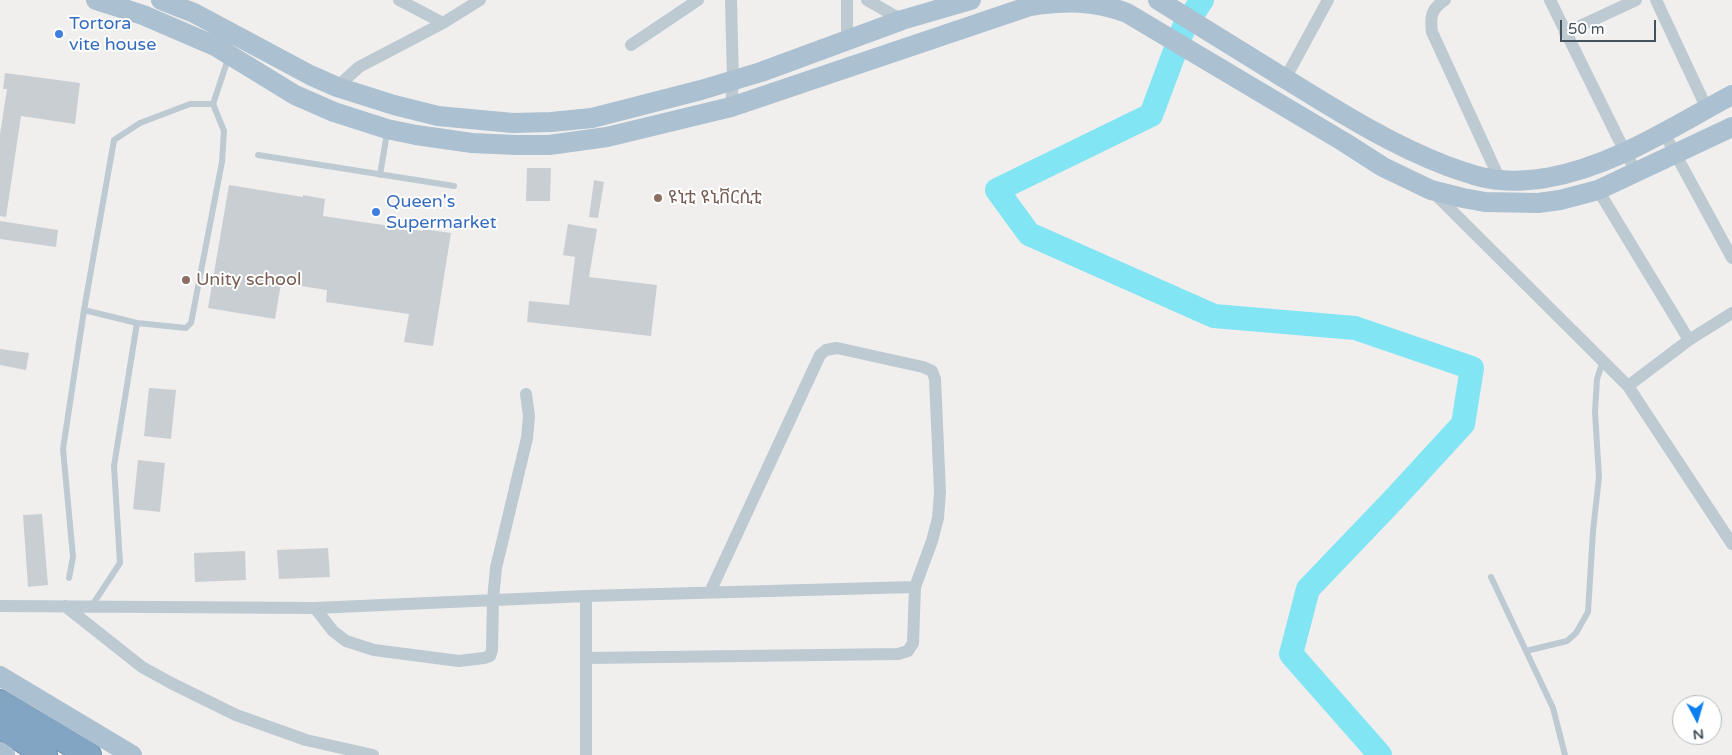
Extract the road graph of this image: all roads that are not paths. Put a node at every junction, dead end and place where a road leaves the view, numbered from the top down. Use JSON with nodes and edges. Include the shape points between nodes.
{"nodes":[{"id":1,"x":96,"y":0,"type":"edge"},
{"id":2,"x":161,"y":0,"type":"edge"},
{"id":3,"x":399,"y":0,"type":"edge"},
{"id":4,"x":480,"y":0,"type":"edge"},
{"id":5,"x":698,"y":0,"type":"edge"},
{"id":6,"x":731,"y":0,"type":"edge"},
{"id":7,"x":847,"y":0,"type":"edge"},
{"id":8,"x":867,"y":0,"type":"edge"},
{"id":9,"x":971,"y":0,"type":"edge"},
{"id":10,"x":1158,"y":0,"type":"edge"},
{"id":11,"x":1328,"y":0,"type":"edge"},
{"id":12,"x":1445,"y":0,"type":"edge"},
{"id":13,"x":1550,"y":0,"type":"edge"},
{"id":14,"x":1636,"y":0,"type":"edge"},
{"id":15,"x":1656,"y":0,"type":"edge"},
{"id":16,"x":197,"y":7,"type":"edge"},
{"id":17,"x":902,"y":20,"type":"junction"},
{"id":18,"x":443,"y":23,"type":"junction"},
{"id":19,"x":1566,"y":33,"type":"junction"},
{"id":20,"x":847,"y":40,"type":"junction"},
{"id":21,"x":632,"y":46,"type":"dead end"},
{"id":22,"x":229,"y":55,"type":"junction"},
{"id":23,"x":1285,"y":79,"type":"junction"},
{"id":24,"x":733,"y":80,"type":"junction"},
{"id":25,"x":337,"y":87,"type":"junction"},
{"id":26,"x":1732,"y":96,"type":"edge"},
{"id":27,"x":213,"y":104,"type":"junction"},
{"id":28,"x":731,"y":107,"type":"junction"},
{"id":29,"x":1707,"y":109,"type":"junction"},
{"id":30,"x":1732,"y":127,"type":"edge"},
{"id":31,"x":388,"y":129,"type":"junction"},
{"id":32,"x":1664,"y":133,"type":"junction"},
{"id":33,"x":1625,"y":152,"type":"junction"},
{"id":34,"x":1676,"y":154,"type":"junction"},
{"id":35,"x":258,"y":155,"type":"dead end"},
{"id":36,"x":1465,"y":172,"type":"junction"},
{"id":37,"x":1637,"y":172,"type":"junction"},
{"id":38,"x":380,"y":175,"type":"junction"},
{"id":39,"x":1500,"y":180,"type":"junction"},
{"id":40,"x":454,"y":186,"type":"dead end"},
{"id":41,"x":1431,"y":190,"type":"junction"},
{"id":42,"x":1598,"y":190,"type":"junction"},
{"id":43,"x":1463,"y":198,"type":"junction"},
{"id":44,"x":1732,"y":258,"type":"edge"},
{"id":45,"x":84,"y":310,"type":"junction"},
{"id":46,"x":1730,"y":320,"type":"edge"},
{"id":47,"x":137,"y":323,"type":"junction"},
{"id":48,"x":1689,"y":340,"type":"junction"},
{"id":49,"x":1603,"y":361,"type":"junction"},
{"id":50,"x":1628,"y":386,"type":"junction"},
{"id":51,"x":526,"y":394,"type":"dead end"},
{"id":52,"x":1732,"y":544,"type":"edge"},
{"id":53,"x":1491,"y":577,"type":"dead end"},
{"id":54,"x":69,"y":578,"type":"dead end"},
{"id":55,"x":915,"y":587,"type":"junction"},
{"id":56,"x":710,"y":592,"type":"junction"},
{"id":57,"x":586,"y":596,"type":"junction"},
{"id":58,"x":493,"y":600,"type":"junction"},
{"id":59,"x":0,"y":606,"type":"edge"},
{"id":60,"x":65,"y":606,"type":"junction"},
{"id":61,"x":91,"y":608,"type":"junction"},
{"id":62,"x":315,"y":608,"type":"junction"},
{"id":63,"x":1526,"y":651,"type":"junction"},
{"id":64,"x":587,"y":658,"type":"junction"},
{"id":65,"x":0,"y":676,"type":"edge"},
{"id":66,"x":0,"y":690,"type":"edge"},
{"id":67,"x":0,"y":702,"type":"edge"},
{"id":68,"x":0,"y":726,"type":"edge"},
{"id":69,"x":50,"y":731,"type":"junction"},
{"id":70,"x":0,"y":737,"type":"edge"},
{"id":71,"x":0,"y":752,"type":"edge"},
{"id":72,"x":5,"y":755,"type":"edge"},
{"id":73,"x":45,"y":755,"type":"edge"},
{"id":74,"x":88,"y":755,"type":"edge"},
{"id":75,"x":132,"y":755,"type":"edge"},
{"id":76,"x":373,"y":755,"type":"edge"},
{"id":77,"x":586,"y":755,"type":"edge"},
{"id":78,"x":1565,"y":755,"type":"edge"}],
"edges":[{"from":1,"to":22,"type":"main road","via":[[143,15]]},
{"from":2,"to":16,"type":"main road"},
{"from":3,"to":18,"type":"street"},
{"from":4,"to":18,"type":"street"},
{"from":5,"to":21,"type":"street"},
{"from":6,"to":24,"type":"street"},
{"from":7,"to":20,"type":"street"},
{"from":8,"to":17,"type":"street"},
{"from":9,"to":17,"type":"main road"},
{"from":10,"to":23,"type":"main road"},
{"from":11,"to":23,"type":"street"},
{"from":12,"to":39,"type":"street","via":[[1432,12],[1432,32]]},
{"from":13,"to":19,"type":"street"},
{"from":14,"to":19,"type":"street"},
{"from":15,"to":29,"type":"street"},
{"from":16,"to":25,"type":"main road","via":[[310,75]]},
{"from":17,"to":20,"type":"main road"},
{"from":18,"to":25,"type":"street","via":[[359,67]]},
{"from":19,"to":33,"type":"street"},
{"from":20,"to":24,"type":"main road"},
{"from":22,"to":27,"type":"lane"},
{"from":22,"to":31,"type":"main road","via":[[295,95],[334,112]]},
{"from":23,"to":36,"type":"main road","via":[[1376,133],[1429,159]]},
{"from":24,"to":25,"type":"main road","via":[[592,118],[513,123],[438,116]]},
{"from":24,"to":28,"type":"street"},
{"from":26,"to":29,"type":"main road"},
{"from":27,"to":45,"type":"lane","via":[[190,104],[173,110],[140,123],[114,140]]},
{"from":27,"to":47,"type":"lane","via":[[224,131],[222,162],[191,323],[186,328]]},
{"from":28,"to":31,"type":"main road","via":[[607,138],[549,145],[472,143]]},
{"from":28,"to":41,"type":"main road","via":[[1030,6],[1089,3],[1127,13],[1383,168]]},
{"from":29,"to":32,"type":"main road"},
{"from":30,"to":34,"type":"main road"},
{"from":31,"to":38,"type":"lane"},
{"from":32,"to":33,"type":"main road"},
{"from":32,"to":34,"type":"street"},
{"from":33,"to":37,"type":"street"},
{"from":33,"to":39,"type":"main road","via":[[1590,168],[1546,178]]},
{"from":34,"to":37,"type":"main road"},
{"from":34,"to":44,"type":"street"},
{"from":35,"to":38,"type":"lane"},
{"from":36,"to":39,"type":"main road"},
{"from":36,"to":43,"type":"main road"},
{"from":37,"to":42,"type":"main road"},
{"from":38,"to":40,"type":"lane"},
{"from":41,"to":43,"type":"main road"},
{"from":41,"to":49,"type":"street"},
{"from":42,"to":43,"type":"main road","via":[[1538,203],[1484,202]]},
{"from":42,"to":48,"type":"street"},
{"from":45,"to":47,"type":"lane"},
{"from":45,"to":54,"type":"lane","via":[[63,449],[73,557]]},
{"from":46,"to":48,"type":"street"},
{"from":47,"to":61,"type":"lane","via":[[114,466],[120,563]]},
{"from":48,"to":50,"type":"street"},
{"from":49,"to":50,"type":"street"},
{"from":49,"to":63,"type":"lane","via":[[1597,379],[1595,412],[1599,477],[1588,612],[1576,633],[1566,641]]},
{"from":50,"to":52,"type":"street"},
{"from":51,"to":58,"type":"street","via":[[527,438],[496,568]]},
{"from":53,"to":63,"type":"lane"},
{"from":55,"to":56,"type":"street"},
{"from":55,"to":56,"type":"street","via":[[938,518],[940,492],[935,379],[932,371],[923,367],[837,348],[820,354]]},
{"from":55,"to":64,"type":"street","via":[[913,643],[908,651],[898,654]]},
{"from":56,"to":57,"type":"street"},
{"from":57,"to":58,"type":"street"},
{"from":57,"to":64,"type":"street"},
{"from":58,"to":62,"type":"street"},
{"from":58,"to":62,"type":"street","via":[[490,656],[459,661],[374,650],[346,641],[333,631]]},
{"from":59,"to":60,"type":"street"},
{"from":60,"to":61,"type":"street"},
{"from":60,"to":76,"type":"street","via":[[142,666],[236,715],[306,740]]},
{"from":61,"to":62,"type":"street"},
{"from":63,"to":78,"type":"lane","via":[[1553,708]]},
{"from":64,"to":77,"type":"street"},
{"from":65,"to":75,"type":"main road"},
{"from":66,"to":69,"type":"highway"},
{"from":67,"to":69,"type":"highway"},
{"from":68,"to":73,"type":"highway"},
{"from":69,"to":74,"type":"highway"},
{"from":70,"to":73,"type":"highway"},
{"from":71,"to":72,"type":"main road"}]}
